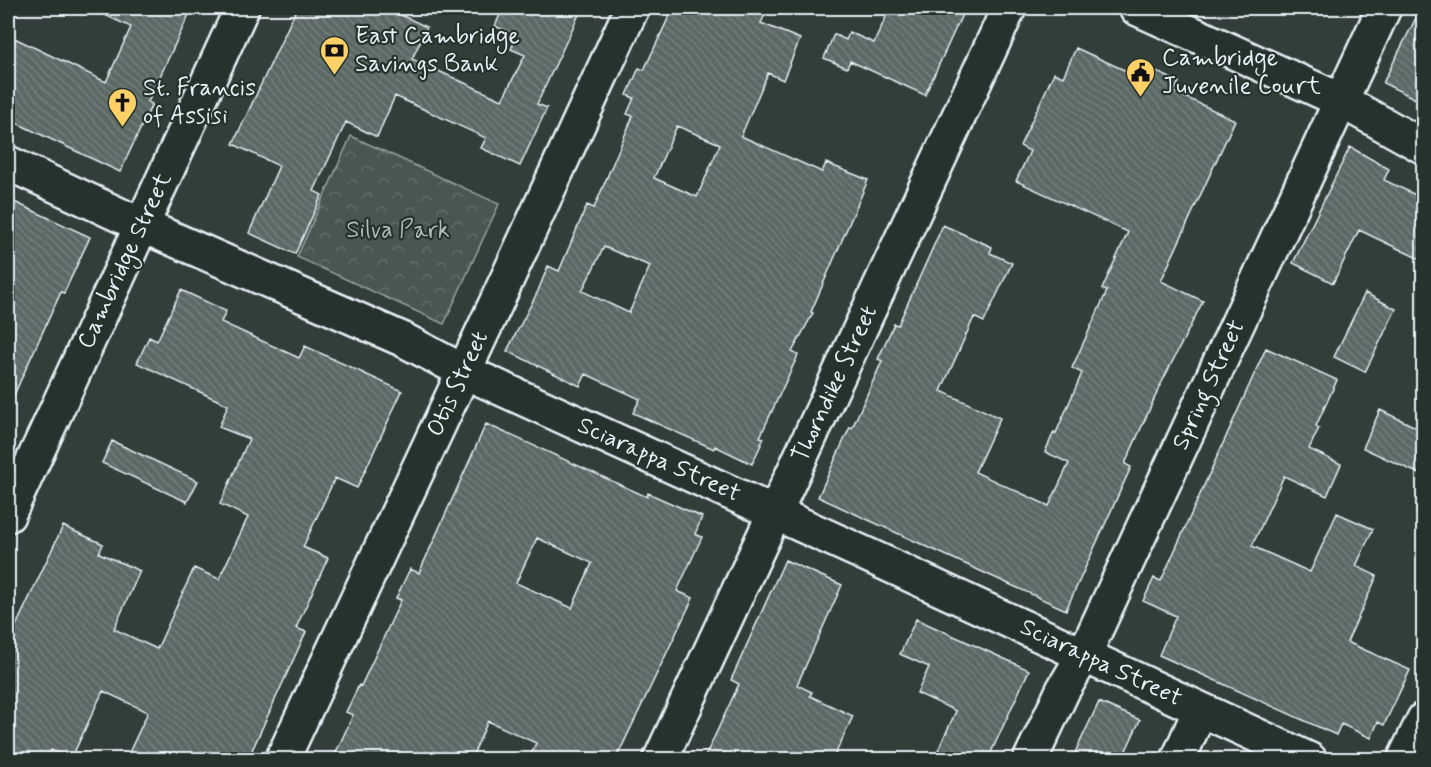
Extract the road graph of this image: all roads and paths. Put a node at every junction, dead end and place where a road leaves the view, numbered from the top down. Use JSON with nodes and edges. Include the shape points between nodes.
{"nodes":[{"id":1,"x":242,"y":8,"type":"edge"},
{"id":2,"x":632,"y":8,"type":"edge"},
{"id":3,"x":1009,"y":8,"type":"edge"},
{"id":4,"x":1136,"y":8,"type":"edge"},
{"id":5,"x":1384,"y":8,"type":"edge"},
{"id":6,"x":1340,"y":100,"type":"junction"},
{"id":7,"x":1424,"y":147,"type":"edge"},
{"id":8,"x":8,"y":163,"type":"edge"},
{"id":9,"x":141,"y":225,"type":"junction"},
{"id":10,"x":463,"y":371,"type":"junction"},
{"id":11,"x":774,"y":512,"type":"junction"},
{"id":12,"x":8,"y":515,"type":"edge"},
{"id":13,"x":1084,"y":655,"type":"junction"},
{"id":14,"x":1200,"y":710,"type":"junction"},
{"id":15,"x":1424,"y":719,"type":"edge"},
{"id":16,"x":282,"y":759,"type":"edge"},
{"id":17,"x":660,"y":759,"type":"edge"},
{"id":18,"x":1030,"y":759,"type":"edge"},
{"id":19,"x":1178,"y":759,"type":"edge"},
{"id":20,"x":1310,"y":759,"type":"edge"},
{"id":21,"x":1404,"y":759,"type":"edge"}],
"edges":[{"from":1,"to":9,"type":"street","name":"Cambridge Street"},
{"from":2,"to":10,"type":"street","name":"Otis Street"},
{"from":3,"to":11,"type":"street","name":"Thorndike Street"},
{"from":4,"to":6,"type":"street"},
{"from":5,"to":6,"type":"street","name":"Spring Street"},
{"from":6,"to":7,"type":"street"},
{"from":6,"to":13,"type":"street","name":"Spring Street"},
{"from":8,"to":9,"type":"street","name":"Sciarappa Street"},
{"from":9,"to":10,"type":"street","name":"Sciarappa Street","via":[[402,339]]},
{"from":9,"to":12,"type":"street","name":"Cambridge Street"},
{"from":10,"to":11,"type":"street","name":"Sciarappa Street"},
{"from":10,"to":16,"type":"street","name":"Otis Street"},
{"from":11,"to":13,"type":"street","name":"Sciarappa Street"},
{"from":11,"to":17,"type":"street","name":"Thorndike Street"},
{"from":13,"to":14,"type":"street","name":"Sciarappa Street"},
{"from":13,"to":18,"type":"street","name":"Spring Street"},
{"from":14,"to":19,"type":"street"},
{"from":14,"to":20,"type":"street","name":"Sciarappa Street"},
{"from":15,"to":21,"type":"street"}]}
